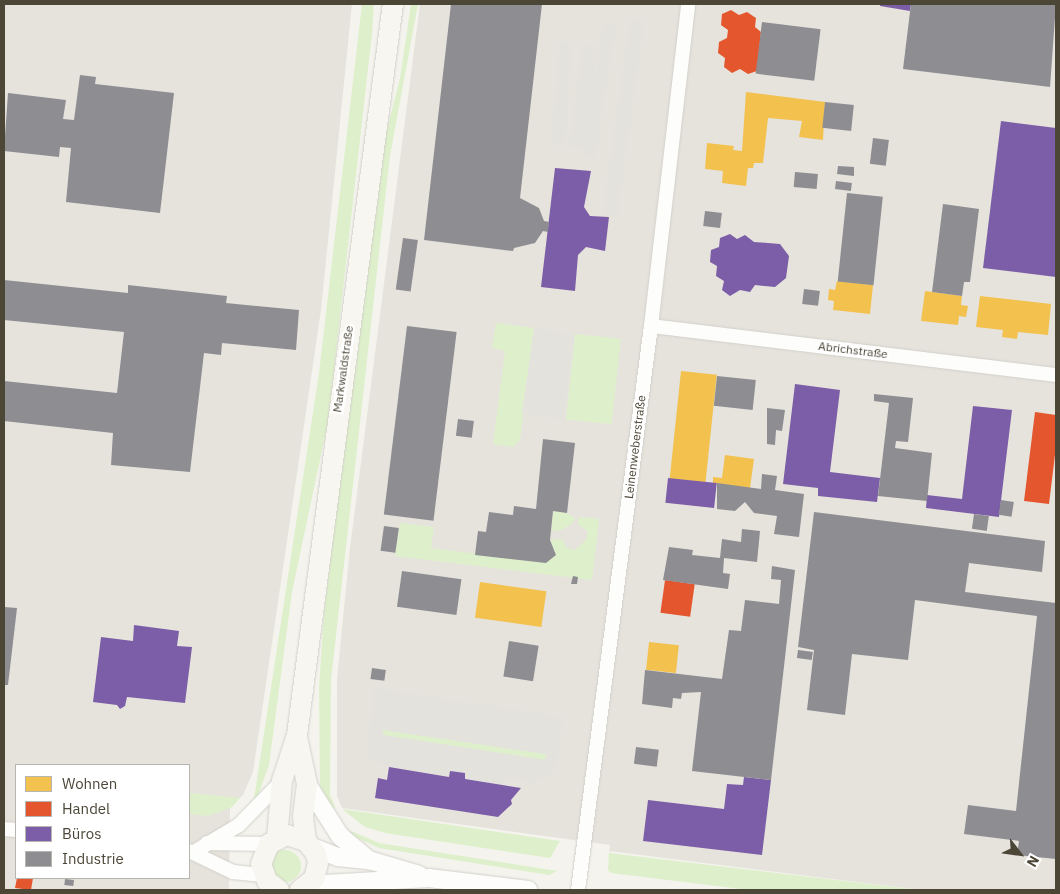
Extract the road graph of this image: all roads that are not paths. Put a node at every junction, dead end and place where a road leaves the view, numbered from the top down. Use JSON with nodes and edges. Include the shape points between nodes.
{"nodes":[{"id":1,"x":393,"y":4,"type":"edge"},
{"id":2,"x":688,"y":4,"type":"edge"},
{"id":3,"x":650,"y":326,"type":"junction"},
{"id":4,"x":1056,"y":375,"type":"edge"},
{"id":5,"x":297,"y":735,"type":"junction"},
{"id":6,"x":282,"y":781,"type":"junction"},
{"id":7,"x":307,"y":784,"type":"junction"},
{"id":8,"x":273,"y":841,"type":"junction"},
{"id":9,"x":207,"y":844,"type":"junction"},
{"id":10,"x":309,"y":844,"type":"junction"},
{"id":11,"x":191,"y":852,"type":"edge"},
{"id":12,"x":368,"y":860,"type":"junction"},
{"id":13,"x":429,"y":878,"type":"junction"},
{"id":14,"x":271,"y":885,"type":"edge"},
{"id":15,"x":304,"y":888,"type":"edge"},
{"id":16,"x":357,"y":888,"type":"edge"},
{"id":17,"x":528,"y":890,"type":"edge"},
{"id":18,"x":578,"y":890,"type":"edge"}],
"edges":[{"from":1,"to":5,"type":"main road","name":"Markwaldstraße","via":[[319,546]]},
{"from":2,"to":3,"type":"street","name":"Leinenweberstraße"},
{"from":3,"to":4,"type":"street","name":"Abrichstraße"},
{"from":3,"to":18,"type":"street","name":"Leinenweberstraße"},
{"from":5,"to":6,"type":"main road","name":"Markwaldstraße"},
{"from":5,"to":7,"type":"main road","name":"Markwaldstraße"},
{"from":6,"to":8,"type":"main road","name":"Markwaldstraße"},
{"from":6,"to":9,"type":"street","via":[[239,825]]},
{"from":7,"to":10,"type":"main road","name":"Markwaldstraße","via":[[303,817]]},
{"from":7,"to":12,"type":"street","via":[[332,826]]},
{"from":8,"to":9,"type":"street"},
{"from":8,"to":10,"type":"main road","via":[[287,836]]},
{"from":8,"to":14,"type":"main road","name":"Markwaldstraße","via":[[263,853]]},
{"from":9,"to":11,"type":"street"},
{"from":10,"to":12,"type":"street","via":[[338,857]]},
{"from":10,"to":15,"type":"main road","name":"Markwaldstraße","via":[[318,863],[314,879]]},
{"from":11,"to":14,"type":"street"},
{"from":12,"to":13,"type":"street"},
{"from":13,"to":16,"type":"street"},
{"from":13,"to":17,"type":"street"},
{"from":15,"to":16,"type":"street"}]}
